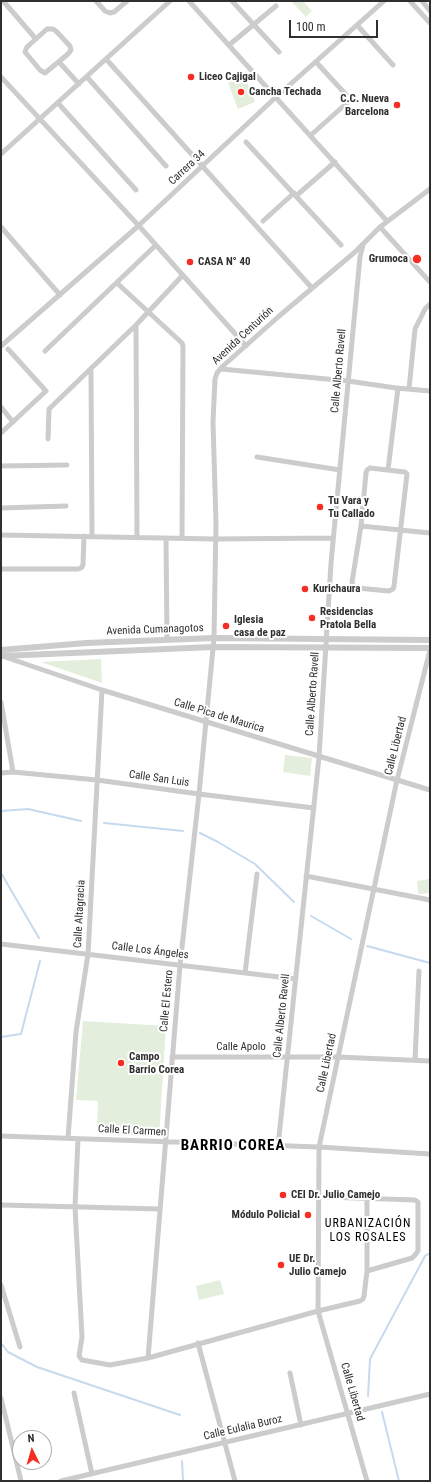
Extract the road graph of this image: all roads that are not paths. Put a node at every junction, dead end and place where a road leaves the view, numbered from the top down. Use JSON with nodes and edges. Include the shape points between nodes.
{"nodes":[{"id":1,"x":96,"y":1,"type":"edge"},
{"id":2,"x":127,"y":1,"type":"edge"},
{"id":3,"x":170,"y":1,"type":"edge"},
{"id":4,"x":189,"y":1,"type":"edge"},
{"id":5,"x":232,"y":1,"type":"edge"},
{"id":6,"x":384,"y":1,"type":"edge"},
{"id":7,"x":410,"y":1,"type":"edge"},
{"id":8,"x":422,"y":1,"type":"edge"},
{"id":9,"x":3,"y":3,"type":"edge"},
{"id":10,"x":276,"y":6,"type":"dead end"},
{"id":11,"x":430,"y":10,"type":"edge"},
{"id":12,"x":430,"y":23,"type":"edge"},
{"id":13,"x":253,"y":25,"type":"junction"},
{"id":14,"x":357,"y":25,"type":"junction"},
{"id":15,"x":36,"y":39,"type":"junction"},
{"id":16,"x":229,"y":45,"type":"junction"},
{"id":17,"x":279,"y":52,"type":"dead end"},
{"id":18,"x":106,"y":59,"type":"junction"},
{"id":19,"x":59,"y":62,"type":"junction"},
{"id":20,"x":316,"y":62,"type":"junction"},
{"id":21,"x":394,"y":65,"type":"dead end"},
{"id":22,"x":1,"y":77,"type":"edge"},
{"id":23,"x":87,"y":77,"type":"junction"},
{"id":24,"x":79,"y":84,"type":"junction"},
{"id":25,"x":276,"y":97,"type":"junction"},
{"id":26,"x":58,"y":103,"type":"junction"},
{"id":27,"x":40,"y":119,"type":"junction"},
{"id":28,"x":310,"y":135,"type":"junction"},
{"id":29,"x":246,"y":142,"type":"dead end"},
{"id":30,"x":1,"y":154,"type":"edge"},
{"id":31,"x":335,"y":162,"type":"junction"},
{"id":32,"x":166,"y":166,"type":"dead end"},
{"id":33,"x":203,"y":166,"type":"junction"},
{"id":34,"x":136,"y":190,"type":"dead end"},
{"id":35,"x":428,"y":190,"type":"edge"},
{"id":36,"x":295,"y":195,"type":"junction"},
{"id":37,"x":430,"y":197,"type":"edge"},
{"id":38,"x":263,"y":221,"type":"dead end"},
{"id":39,"x":387,"y":221,"type":"junction"},
{"id":40,"x":139,"y":226,"type":"junction"},
{"id":41,"x":1,"y":227,"type":"edge"},
{"id":42,"x":380,"y":227,"type":"junction"},
{"id":43,"x":6,"y":232,"type":"junction"},
{"id":44,"x":1,"y":236,"type":"edge"},
{"id":45,"x":363,"y":244,"type":"junction"},
{"id":46,"x":156,"y":245,"type":"junction"},
{"id":47,"x":341,"y":245,"type":"dead end"},
{"id":48,"x":183,"y":275,"type":"junction"},
{"id":49,"x":117,"y":282,"type":"junction"},
{"id":50,"x":430,"y":282,"type":"edge"},
{"id":51,"x":312,"y":288,"type":"junction"},
{"id":52,"x":60,"y":295,"type":"junction"},
{"id":53,"x":430,"y":304,"type":"edge"},
{"id":54,"x":148,"y":312,"type":"junction"},
{"id":55,"x":136,"y":325,"type":"junction"},
{"id":56,"x":1,"y":346,"type":"edge"},
{"id":57,"x":246,"y":346,"type":"junction"},
{"id":58,"x":8,"y":349,"type":"dead end"},
{"id":59,"x":45,"y":351,"type":"dead end"},
{"id":60,"x":221,"y":369,"type":"junction"},
{"id":61,"x":91,"y":370,"type":"junction"},
{"id":62,"x":348,"y":381,"type":"junction"},
{"id":63,"x":398,"y":388,"type":"junction"},
{"id":64,"x":409,"y":389,"type":"junction"},
{"id":65,"x":430,"y":391,"type":"edge"},
{"id":66,"x":1,"y":407,"type":"edge"},
{"id":67,"x":13,"y":422,"type":"junction"},
{"id":68,"x":1,"y":433,"type":"edge"},
{"id":69,"x":48,"y":439,"type":"dead end"},
{"id":70,"x":257,"y":457,"type":"dead end"},
{"id":71,"x":67,"y":465,"type":"dead end"},
{"id":72,"x":1,"y":466,"type":"edge"},
{"id":73,"x":340,"y":470,"type":"junction"},
{"id":74,"x":388,"y":470,"type":"junction"},
{"id":75,"x":66,"y":506,"type":"dead end"},
{"id":76,"x":1,"y":508,"type":"edge"},
{"id":77,"x":361,"y":526,"type":"junction"},
{"id":78,"x":401,"y":530,"type":"junction"},
{"id":79,"x":430,"y":533,"type":"edge"},
{"id":80,"x":1,"y":535,"type":"edge"},
{"id":81,"x":84,"y":536,"type":"junction"},
{"id":82,"x":92,"y":536,"type":"junction"},
{"id":83,"x":137,"y":537,"type":"junction"},
{"id":84,"x":166,"y":538,"type":"junction"},
{"id":85,"x":182,"y":538,"type":"junction"},
{"id":86,"x":333,"y":538,"type":"junction"},
{"id":87,"x":215,"y":539,"type":"junction"},
{"id":88,"x":1,"y":569,"type":"edge"},
{"id":89,"x":214,"y":638,"type":"junction"},
{"id":90,"x":167,"y":639,"type":"junction"},
{"id":91,"x":327,"y":639,"type":"junction"},
{"id":92,"x":430,"y":640,"type":"edge"},
{"id":93,"x":213,"y":647,"type":"junction"},
{"id":94,"x":326,"y":648,"type":"junction"},
{"id":95,"x":430,"y":649,"type":"edge"},
{"id":96,"x":1,"y":650,"type":"edge"},
{"id":97,"x":2,"y":656,"type":"edge"},
{"id":98,"x":102,"y":690,"type":"junction"},
{"id":99,"x":1,"y":702,"type":"edge"},
{"id":100,"x":205,"y":722,"type":"junction"},
{"id":101,"x":319,"y":757,"type":"junction"},
{"id":102,"x":13,"y":772,"type":"junction"},
{"id":103,"x":1,"y":773,"type":"edge"},
{"id":104,"x":98,"y":780,"type":"junction"},
{"id":105,"x":397,"y":780,"type":"junction"},
{"id":106,"x":430,"y":790,"type":"edge"},
{"id":107,"x":199,"y":794,"type":"junction"},
{"id":108,"x":314,"y":808,"type":"junction"},
{"id":109,"x":257,"y":874,"type":"dead end"},
{"id":110,"x":306,"y":876,"type":"junction"},
{"id":111,"x":374,"y":890,"type":"junction"},
{"id":112,"x":430,"y":900,"type":"edge"},
{"id":113,"x":1,"y":944,"type":"edge"},
{"id":114,"x":88,"y":954,"type":"junction"},
{"id":115,"x":180,"y":965,"type":"junction"},
{"id":116,"x":419,"y":971,"type":"dead end"},
{"id":117,"x":245,"y":973,"type":"junction"},
{"id":118,"x":296,"y":979,"type":"junction"},
{"id":119,"x":172,"y":1057,"type":"junction"},
{"id":120,"x":288,"y":1057,"type":"junction"},
{"id":121,"x":338,"y":1058,"type":"junction"},
{"id":122,"x":415,"y":1060,"type":"junction"},
{"id":123,"x":430,"y":1061,"type":"edge"},
{"id":124,"x":1,"y":1136,"type":"edge"},
{"id":125,"x":68,"y":1138,"type":"junction"},
{"id":126,"x":78,"y":1139,"type":"junction"},
{"id":127,"x":166,"y":1143,"type":"junction"},
{"id":128,"x":278,"y":1146,"type":"junction"},
{"id":129,"x":319,"y":1147,"type":"junction"},
{"id":130,"x":430,"y":1154,"type":"edge"},
{"id":131,"x":325,"y":1197,"type":"dead end"},
{"id":132,"x":367,"y":1198,"type":"junction"},
{"id":133,"x":1,"y":1205,"type":"edge"},
{"id":134,"x":75,"y":1207,"type":"junction"},
{"id":135,"x":160,"y":1209,"type":"junction"},
{"id":136,"x":367,"y":1271,"type":"junction"},
{"id":137,"x":1,"y":1285,"type":"edge"},
{"id":138,"x":318,"y":1311,"type":"junction"},
{"id":139,"x":198,"y":1343,"type":"junction"},
{"id":140,"x":20,"y":1347,"type":"dead end"},
{"id":141,"x":148,"y":1358,"type":"junction"},
{"id":142,"x":290,"y":1373,"type":"dead end"},
{"id":143,"x":74,"y":1393,"type":"dead end"},
{"id":144,"x":430,"y":1394,"type":"edge"},
{"id":145,"x":1,"y":1398,"type":"edge"},
{"id":146,"x":348,"y":1414,"type":"junction"},
{"id":147,"x":301,"y":1425,"type":"junction"},
{"id":148,"x":225,"y":1443,"type":"junction"},
{"id":149,"x":92,"y":1474,"type":"junction"},
{"id":150,"x":21,"y":1481,"type":"edge"},
{"id":151,"x":61,"y":1481,"type":"edge"},
{"id":152,"x":235,"y":1481,"type":"edge"},
{"id":153,"x":367,"y":1481,"type":"edge"}],
"edges":[{"from":1,"to":2,"type":"street","via":[[110,13]]},
{"from":3,"to":18,"type":"street"},
{"from":4,"to":16,"type":"street"},
{"from":5,"to":13,"type":"street"},
{"from":6,"to":14,"type":"street","name":"Carrera 34"},
{"from":7,"to":12,"type":"street"},
{"from":8,"to":11,"type":"street"},
{"from":9,"to":15,"type":"street"},
{"from":10,"to":13,"type":"street"},
{"from":13,"to":16,"type":"street"},
{"from":13,"to":17,"type":"street"},
{"from":14,"to":20,"type":"street","name":"Carrera 34"},
{"from":14,"to":21,"type":"street"},
{"from":15,"to":19,"type":"street","via":[[27,47],[25,54],[40,70],[47,73]]},
{"from":15,"to":19,"type":"street","via":[[48,29],[56,30],[71,48]]},
{"from":16,"to":25,"type":"street"},
{"from":18,"to":23,"type":"street"},
{"from":18,"to":33,"type":"street"},
{"from":19,"to":24,"type":"street"},
{"from":20,"to":25,"type":"street","name":"Carrera 34"},
{"from":20,"to":28,"type":"street","via":[[350,99]]},
{"from":22,"to":27,"type":"street"},
{"from":23,"to":24,"type":"street"},
{"from":23,"to":32,"type":"street"},
{"from":24,"to":26,"type":"street"},
{"from":25,"to":28,"type":"street"},
{"from":25,"to":33,"type":"street","name":"Carrera 34"},
{"from":26,"to":27,"type":"street"},
{"from":26,"to":34,"type":"street"},
{"from":27,"to":30,"type":"street"},
{"from":27,"to":40,"type":"street"},
{"from":28,"to":31,"type":"street"},
{"from":29,"to":36,"type":"street"},
{"from":31,"to":36,"type":"street"},
{"from":31,"to":39,"type":"street"},
{"from":33,"to":40,"type":"street","name":"Carrera 34"},
{"from":33,"to":51,"type":"street"},
{"from":35,"to":37,"type":"street"},
{"from":35,"to":39,"type":"street","name":"Avenida Centurión"},
{"from":36,"to":38,"type":"street"},
{"from":36,"to":47,"type":"street"},
{"from":39,"to":42,"type":"street","name":"Avenida Centurión"},
{"from":40,"to":46,"type":"street"},
{"from":40,"to":52,"type":"street","name":"Carrera 34"},
{"from":41,"to":43,"type":"street"},
{"from":42,"to":45,"type":"street","name":"Avenida Centurión"},
{"from":42,"to":50,"type":"street"},
{"from":43,"to":44,"type":"street"},
{"from":43,"to":52,"type":"street"},
{"from":45,"to":51,"type":"street","name":"Avenida Centurión"},
{"from":45,"to":62,"type":"street","name":"Calle Alberto Ravell"},
{"from":46,"to":48,"type":"street"},
{"from":46,"to":49,"type":"street"},
{"from":48,"to":54,"type":"street"},
{"from":48,"to":57,"type":"street"},
{"from":49,"to":54,"type":"street"},
{"from":49,"to":59,"type":"street"},
{"from":51,"to":57,"type":"street","name":"Avenida Centurión"},
{"from":52,"to":56,"type":"street","name":"Carrera 34"},
{"from":53,"to":64,"type":"street","via":[[415,329]]},
{"from":54,"to":55,"type":"street"},
{"from":54,"to":85,"type":"street","via":[[183,346]]},
{"from":55,"to":61,"type":"street"},
{"from":55,"to":83,"type":"street"},
{"from":57,"to":60,"type":"street","name":"Avenida Centurión"},
{"from":58,"to":67,"type":"street","via":[[46,391]]},
{"from":60,"to":62,"type":"street"},
{"from":60,"to":87,"type":"street","name":"Avenida Centurión","via":[[217,373],[214,396]]},
{"from":61,"to":69,"type":"street","via":[[49,409]]},
{"from":61,"to":82,"type":"street"},
{"from":62,"to":63,"type":"street"},
{"from":62,"to":73,"type":"street","name":"Calle Alberto Ravell"},
{"from":63,"to":64,"type":"street"},
{"from":63,"to":74,"type":"street"},
{"from":64,"to":65,"type":"street"},
{"from":66,"to":67,"type":"street"},
{"from":67,"to":68,"type":"street"},
{"from":70,"to":73,"type":"street"},
{"from":71,"to":72,"type":"street"},
{"from":73,"to":86,"type":"street","name":"Calle Alberto Ravell"},
{"from":74,"to":77,"type":"street","via":[[367,470]]},
{"from":74,"to":78,"type":"street","via":[[407,474]]},
{"from":75,"to":76,"type":"street"},
{"from":77,"to":78,"type":"street"},
{"from":77,"to":78,"type":"street","via":[[352,582],[357,588],[393,590]]},
{"from":78,"to":79,"type":"street"},
{"from":80,"to":81,"type":"street"},
{"from":81,"to":82,"type":"street"},
{"from":81,"to":88,"type":"street","via":[[81,568]]},
{"from":82,"to":83,"type":"street"},
{"from":83,"to":84,"type":"street"},
{"from":84,"to":85,"type":"street"},
{"from":84,"to":90,"type":"street"},
{"from":85,"to":87,"type":"street"},
{"from":86,"to":87,"type":"street"},
{"from":86,"to":91,"type":"street","name":"Calle Alberto Ravell"},
{"from":87,"to":89,"type":"street","name":"Avenida Centurión"},
{"from":89,"to":90,"type":"street","name":"Avenida Cumanagotos"},
{"from":89,"to":91,"type":"street","name":"Avenida Cumanagotos"},
{"from":89,"to":93,"type":"street","name":"Avenida Centurión"},
{"from":90,"to":96,"type":"street","name":"Avenida Cumanagotos"},
{"from":91,"to":92,"type":"street","name":"Avenida Cumanagotos"},
{"from":91,"to":94,"type":"street","name":"Calle Alberto Ravell"},
{"from":93,"to":94,"type":"street","name":"Avenida Cumanagotos"},
{"from":93,"to":97,"type":"street","name":"Avenida Cumanagotos"},
{"from":93,"to":100,"type":"street","name":"Calle El Estero"},
{"from":94,"to":95,"type":"street","name":"Avenida Cumanagotos"},
{"from":94,"to":101,"type":"street","name":"Calle Alberto Ravell"},
{"from":95,"to":105,"type":"street","name":"Calle Libertad"},
{"from":97,"to":98,"type":"street","name":"Calle Pica de Maurica"},
{"from":98,"to":100,"type":"street","name":"Calle Pica de Maurica"},
{"from":98,"to":104,"type":"street","name":"Calle Altagracia"},
{"from":99,"to":102,"type":"street"},
{"from":100,"to":101,"type":"street","name":"Calle Pica de Maurica"},
{"from":100,"to":107,"type":"street","name":"Calle El Estero"},
{"from":101,"to":105,"type":"street","name":"Calle Pica de Maurica"},
{"from":101,"to":108,"type":"street","name":"Calle Alberto Ravell"},
{"from":102,"to":103,"type":"street","name":"Calle San Luis"},
{"from":102,"to":104,"type":"street","name":"Calle San Luis"},
{"from":104,"to":107,"type":"street","name":"Calle San Luis"},
{"from":104,"to":114,"type":"street","name":"Calle Altagracia"},
{"from":105,"to":106,"type":"street","name":"Calle Pica de Maurica"},
{"from":105,"to":111,"type":"street","name":"Calle Libertad"},
{"from":107,"to":108,"type":"street","name":"Calle San Luis"},
{"from":107,"to":115,"type":"street","name":"Calle El Estero"},
{"from":108,"to":110,"type":"street","name":"Calle Alberto Ravell"},
{"from":109,"to":117,"type":"street"},
{"from":110,"to":111,"type":"street"},
{"from":110,"to":118,"type":"street","name":"Calle Alberto Ravell"},
{"from":111,"to":112,"type":"street"},
{"from":111,"to":121,"type":"street","name":"Calle Libertad"},
{"from":113,"to":114,"type":"street","name":"Calle Los Ángeles"},
{"from":114,"to":115,"type":"street","name":"Calle Los Ángeles"},
{"from":114,"to":125,"type":"street","name":"Calle Altagracia","via":[[76,1032]]},
{"from":115,"to":117,"type":"street","name":"Calle Los Ángeles"},
{"from":115,"to":119,"type":"street","name":"Calle El Estero"},
{"from":116,"to":122,"type":"street"},
{"from":117,"to":118,"type":"street","name":"Calle Los Ángeles"},
{"from":118,"to":120,"type":"street","name":"Calle Alberto Ravell"},
{"from":119,"to":120,"type":"street","name":"Calle Apolo"},
{"from":119,"to":127,"type":"street","name":"Calle El Estero"},
{"from":120,"to":121,"type":"street","name":"Calle Apolo"},
{"from":120,"to":128,"type":"street","name":"Calle Alberto Ravell"},
{"from":121,"to":122,"type":"street","name":"Calle Apolo"},
{"from":121,"to":129,"type":"street","name":"Calle Libertad"},
{"from":122,"to":123,"type":"street","name":"Calle Apolo"},
{"from":124,"to":125,"type":"street","name":"Calle El Carmen"},
{"from":125,"to":126,"type":"street","name":"Calle El Carmen"},
{"from":126,"to":127,"type":"street","name":"Calle El Carmen"},
{"from":126,"to":134,"type":"street"},
{"from":127,"to":128,"type":"street","name":"Calle El Carmen"},
{"from":127,"to":135,"type":"street","name":"Calle El Estero"},
{"from":128,"to":129,"type":"street","name":"Calle El Carmen"},
{"from":129,"to":130,"type":"street","name":"Calle El Carmen"},
{"from":129,"to":138,"type":"street","name":"Calle Libertad"},
{"from":131,"to":132,"type":"street"},
{"from":132,"to":136,"type":"street"},
{"from":132,"to":136,"type":"street","via":[[418,1202],[418,1251],[412,1258]]},
{"from":133,"to":134,"type":"street"},
{"from":134,"to":135,"type":"street"},
{"from":134,"to":141,"type":"street","via":[[82,1337],[79,1356],[82,1360],[110,1365]]},
{"from":135,"to":141,"type":"street","name":"Calle El Estero"},
{"from":136,"to":138,"type":"street","via":[[363,1299]]},
{"from":137,"to":140,"type":"street"},
{"from":138,"to":139,"type":"street"},
{"from":138,"to":146,"type":"street","name":"Calle Libertad"},
{"from":139,"to":141,"type":"street"},
{"from":139,"to":148,"type":"street"},
{"from":142,"to":147,"type":"street"},
{"from":143,"to":149,"type":"street"},
{"from":144,"to":146,"type":"street","name":"Calle Eulalia Buroz"},
{"from":145,"to":150,"type":"street"},
{"from":146,"to":147,"type":"street","name":"Calle Eulalia Buroz"},
{"from":146,"to":153,"type":"street","name":"Calle Libertad"},
{"from":147,"to":148,"type":"street","name":"Calle Eulalia Buroz"},
{"from":148,"to":149,"type":"street","name":"Calle Eulalia Buroz"},
{"from":148,"to":152,"type":"street"},
{"from":149,"to":151,"type":"street","name":"Calle Eulalia Buroz"}]}
